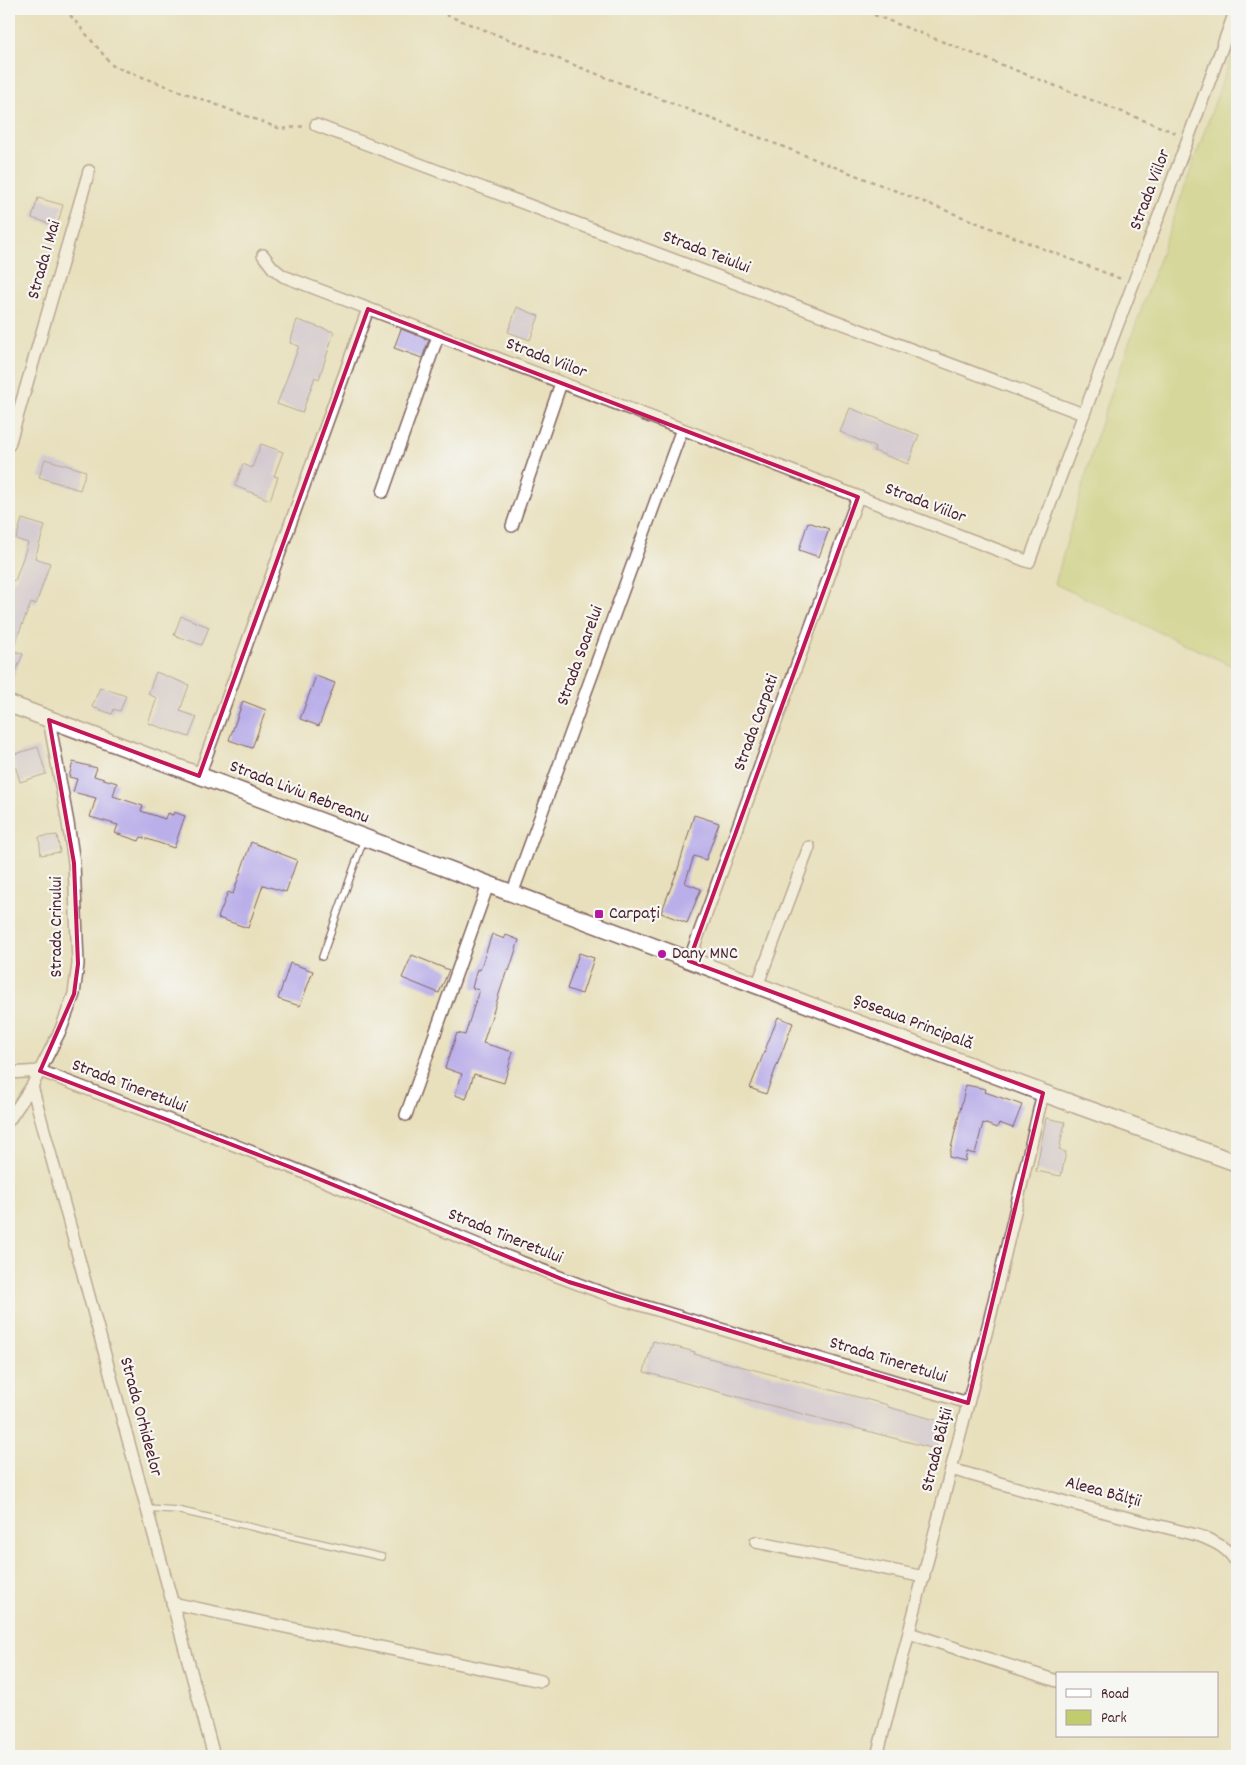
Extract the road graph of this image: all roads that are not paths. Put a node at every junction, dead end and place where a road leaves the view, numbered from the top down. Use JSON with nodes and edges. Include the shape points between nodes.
{"nodes":[{"id":1,"x":1236,"y":9,"type":"edge"},
{"id":2,"x":316,"y":125,"type":"road end"},
{"id":3,"x":90,"y":171,"type":"dead end"},
{"id":4,"x":263,"y":255,"type":"dead end"},
{"id":5,"x":368,"y":308,"type":"junction"},
{"id":6,"x":438,"y":336,"type":"junction"},
{"id":7,"x":561,"y":384,"type":"junction"},
{"id":8,"x":1083,"y":414,"type":"junction"},
{"id":9,"x":682,"y":429,"type":"junction"},
{"id":10,"x":9,"y":445,"type":"edge"},
{"id":11,"x":383,"y":492,"type":"dead end"},
{"id":12,"x":858,"y":497,"type":"junction"},
{"id":13,"x":512,"y":526,"type":"dead end"},
{"id":14,"x":9,"y":704,"type":"edge"},
{"id":15,"x":48,"y":720,"type":"junction"},
{"id":16,"x":198,"y":776,"type":"junction"},
{"id":17,"x":364,"y":838,"type":"junction"},
{"id":18,"x":809,"y":847,"type":"dead end"},
{"id":19,"x":488,"y":885,"type":"junction"},
{"id":20,"x":512,"y":894,"type":"junction"},
{"id":21,"x":576,"y":918,"type":"joint"},
{"id":22,"x":322,"y":957,"type":"dead end"},
{"id":23,"x":689,"y":961,"type":"junction"},
{"id":24,"x":757,"y":986,"type":"junction"},
{"id":25,"x":40,"y":1071,"type":"junction"},
{"id":26,"x":9,"y":1073,"type":"edge"},
{"id":27,"x":32,"y":1086,"type":"junction"},
{"id":28,"x":1043,"y":1094,"type":"junction"},
{"id":29,"x":406,"y":1114,"type":"dead end"},
{"id":30,"x":9,"y":1120,"type":"edge"},
{"id":31,"x":1237,"y":1163,"type":"edge"},
{"id":32,"x":968,"y":1404,"type":"junction"},
{"id":33,"x":951,"y":1468,"type":"junction"},
{"id":34,"x":146,"y":1508,"type":"junction"},
{"id":35,"x":756,"y":1542,"type":"dead end"},
{"id":36,"x":382,"y":1557,"type":"dead end"},
{"id":37,"x":1237,"y":1564,"type":"edge"},
{"id":38,"x":924,"y":1577,"type":"junction"},
{"id":39,"x":172,"y":1603,"type":"junction"},
{"id":40,"x":909,"y":1633,"type":"junction"},
{"id":41,"x":541,"y":1681,"type":"dead end"},
{"id":42,"x":1056,"y":1682,"type":"edge"},
{"id":43,"x":214,"y":1756,"type":"edge"},
{"id":44,"x":877,"y":1756,"type":"edge"}],
"edges":[{"from":1,"to":8,"type":"street","name":"Strada Viilor"},
{"from":2,"to":8,"type":"street","name":"Strada Teiului"},
{"from":3,"to":10,"type":"street","name":"Strada 1 Mai"},
{"from":4,"to":5,"type":"street","name":"Strada Viilor","via":[[283,276]]},
{"from":5,"to":6,"type":"street","name":"Strada Viilor"},
{"from":5,"to":16,"type":"street"},
{"from":6,"to":7,"type":"street","name":"Strada Viilor"},
{"from":6,"to":11,"type":"street"},
{"from":7,"to":9,"type":"street","name":"Strada Viilor"},
{"from":7,"to":13,"type":"street"},
{"from":8,"to":12,"type":"street","name":"Strada Viilor","via":[[1030,562]]},
{"from":9,"to":12,"type":"street","name":"Strada Viilor"},
{"from":9,"to":20,"type":"street","name":"Strada Soarelui"},
{"from":12,"to":23,"type":"street","name":"Strada Carpati"},
{"from":14,"to":15,"type":"main road","name":"Strada Liviu Rebreanu"},
{"from":15,"to":16,"type":"main road","name":"Strada Liviu Rebreanu"},
{"from":15,"to":25,"type":"street","name":"Strada Crinului","via":[[74,863],[78,964],[74,994]]},
{"from":16,"to":17,"type":"main road","name":"Strada Liviu Rebreanu"},
{"from":17,"to":19,"type":"main road","name":"Strada Liviu Rebreanu"},
{"from":17,"to":22,"type":"lane"},
{"from":18,"to":24,"type":"street"},
{"from":19,"to":20,"type":"main road","name":"Strada Liviu Rebreanu"},
{"from":19,"to":29,"type":"street"},
{"from":20,"to":21,"type":"main road","name":"Strada Liviu Rebreanu"},
{"from":21,"to":23,"type":"main road","name":"Șoseaua Principală"},
{"from":23,"to":24,"type":"main road","name":"Șoseaua Principală"},
{"from":24,"to":28,"type":"main road","name":"Șoseaua Principală"},
{"from":25,"to":26,"type":"street"},
{"from":25,"to":27,"type":"street","name":"Strada Crinului"},
{"from":25,"to":32,"type":"street","name":"Strada Tineretului","via":[[577,1284]]},
{"from":27,"to":30,"type":"street","name":"Strada Crinului"},
{"from":27,"to":34,"type":"street","name":"Strada Orhideelor"},
{"from":28,"to":31,"type":"main road","name":"Șoseaua Principală"},
{"from":28,"to":32,"type":"street","name":"Strada Bălții"},
{"from":32,"to":33,"type":"street","name":"Strada Bălții"},
{"from":33,"to":37,"type":"street","name":"Aleea Bălții","via":[[1069,1503],[1200,1536],[1218,1543]]},
{"from":33,"to":38,"type":"street","name":"Strada Bălții"},
{"from":34,"to":36,"type":"lane","via":[[177,1510]]},
{"from":34,"to":39,"type":"street","name":"Strada Orhideelor"},
{"from":35,"to":38,"type":"street"},
{"from":38,"to":40,"type":"street","name":"Strada Bălții"},
{"from":39,"to":41,"type":"street"},
{"from":39,"to":43,"type":"street","name":"Strada Orhideelor"},
{"from":40,"to":42,"type":"street"},
{"from":40,"to":44,"type":"street","name":"Strada Bălții"}]}
